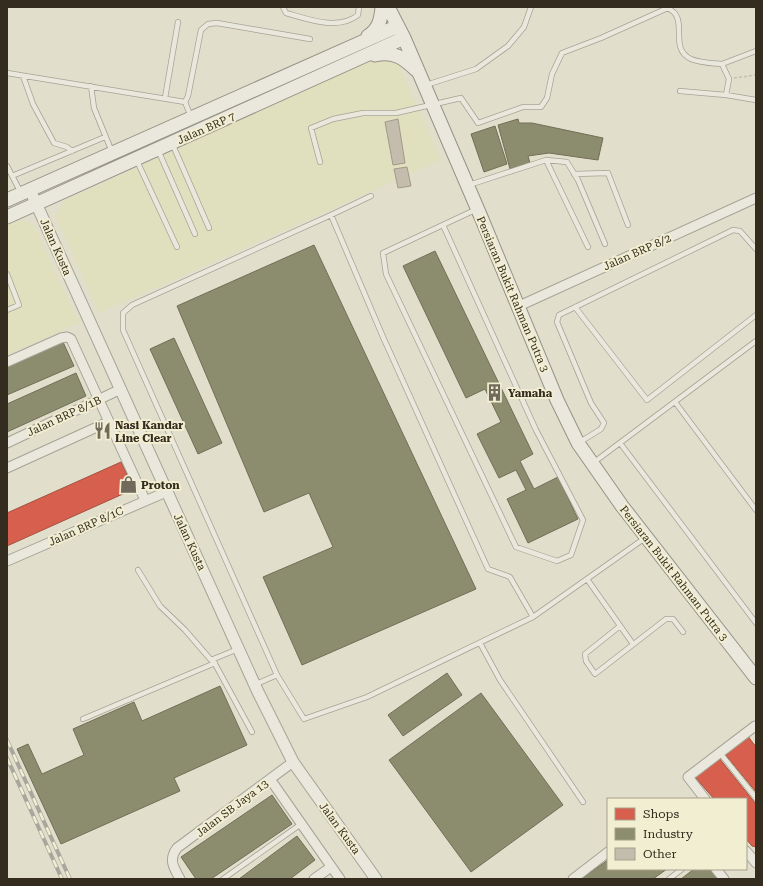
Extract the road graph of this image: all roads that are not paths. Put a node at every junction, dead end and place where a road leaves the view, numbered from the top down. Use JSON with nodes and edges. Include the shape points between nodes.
{"nodes":[{"id":1,"x":283,"y":7,"type":"edge"},
{"id":2,"x":359,"y":7,"type":"edge"},
{"id":3,"x":382,"y":7,"type":"edge"},
{"id":4,"x":388,"y":7,"type":"edge"},
{"id":5,"x":531,"y":7,"type":"edge"},
{"id":6,"x":668,"y":7,"type":"edge"},
{"id":7,"x":178,"y":22,"type":"dead end"},
{"id":8,"x":398,"y":26,"type":"junction"},
{"id":9,"x":404,"y":38,"type":"junction"},
{"id":10,"x":310,"y":39,"type":"dead end"},
{"id":11,"x":349,"y":48,"type":"junction"},
{"id":12,"x":756,"y":51,"type":"edge"},
{"id":13,"x":360,"y":59,"type":"junction"},
{"id":14,"x":722,"y":64,"type":"junction"},
{"id":15,"x":7,"y":73,"type":"edge"},
{"id":16,"x":23,"y":76,"type":"junction"},
{"id":17,"x":422,"y":80,"type":"junction"},
{"id":18,"x":91,"y":86,"type":"junction"},
{"id":19,"x":680,"y":91,"type":"dead end"},
{"id":20,"x":726,"y":95,"type":"junction"},
{"id":21,"x":165,"y":98,"type":"junction"},
{"id":22,"x":756,"y":100,"type":"edge"},
{"id":23,"x":185,"y":102,"type":"junction"},
{"id":24,"x":432,"y":105,"type":"junction"},
{"id":25,"x":191,"y":117,"type":"junction"},
{"id":26,"x":105,"y":137,"type":"junction"},
{"id":27,"x":172,"y":143,"type":"junction"},
{"id":28,"x":158,"y":150,"type":"junction"},
{"id":29,"x":72,"y":151,"type":"junction"},
{"id":30,"x":113,"y":153,"type":"junction"},
{"id":31,"x":137,"y":159,"type":"junction"},
{"id":32,"x":546,"y":160,"type":"junction"},
{"id":33,"x":320,"y":162,"type":"dead end"},
{"id":34,"x":7,"y":166,"type":"edge"},
{"id":35,"x":574,"y":174,"type":"junction"},
{"id":36,"x":12,"y":176,"type":"junction"},
{"id":37,"x":467,"y":185,"type":"junction"},
{"id":38,"x":26,"y":192,"type":"junction"},
{"id":39,"x":371,"y":196,"type":"dead end"},
{"id":40,"x":756,"y":198,"type":"edge"},
{"id":41,"x":7,"y":200,"type":"edge"},
{"id":42,"x":37,"y":204,"type":"junction"},
{"id":43,"x":478,"y":209,"type":"junction"},
{"id":44,"x":331,"y":215,"type":"junction"},
{"id":45,"x":7,"y":217,"type":"edge"},
{"id":46,"x":443,"y":225,"type":"junction"},
{"id":47,"x":628,"y":225,"type":"dead end"},
{"id":48,"x":209,"y":228,"type":"dead end"},
{"id":49,"x":195,"y":234,"type":"dead end"},
{"id":50,"x":605,"y":244,"type":"dead end"},
{"id":51,"x":177,"y":247,"type":"dead end"},
{"id":52,"x":588,"y":247,"type":"dead end"},
{"id":53,"x":756,"y":249,"type":"edge"},
{"id":54,"x":7,"y":274,"type":"edge"},
{"id":55,"x":518,"y":306,"type":"junction"},
{"id":56,"x":575,"y":307,"type":"junction"},
{"id":57,"x":7,"y":310,"type":"edge"},
{"id":58,"x":756,"y":315,"type":"edge"},
{"id":59,"x":756,"y":341,"type":"edge"},
{"id":60,"x":7,"y":362,"type":"edge"},
{"id":61,"x":121,"y":389,"type":"junction"},
{"id":62,"x":98,"y":400,"type":"junction"},
{"id":63,"x":675,"y":402,"type":"junction"},
{"id":64,"x":108,"y":422,"type":"junction"},
{"id":65,"x":7,"y":443,"type":"edge"},
{"id":66,"x":578,"y":443,"type":"junction"},
{"id":67,"x":620,"y":443,"type":"junction"},
{"id":68,"x":592,"y":464,"type":"junction"},
{"id":69,"x":7,"y":468,"type":"edge"},
{"id":70,"x":166,"y":492,"type":"junction"},
{"id":71,"x":145,"y":500,"type":"junction"},
{"id":72,"x":756,"y":510,"type":"edge"},
{"id":73,"x":646,"y":537,"type":"junction"},
{"id":74,"x":7,"y":561,"type":"edge"},
{"id":75,"x":138,"y":570,"type":"dead end"},
{"id":76,"x":587,"y":579,"type":"junction"},
{"id":77,"x":533,"y":617,"type":"junction"},
{"id":78,"x":756,"y":623,"type":"edge"},
{"id":79,"x":620,"y":626,"type":"junction"},
{"id":80,"x":683,"y":632,"type":"dead end"},
{"id":81,"x":480,"y":642,"type":"junction"},
{"id":82,"x":633,"y":644,"type":"junction"},
{"id":83,"x":238,"y":649,"type":"junction"},
{"id":84,"x":213,"y":661,"type":"junction"},
{"id":85,"x":277,"y":675,"type":"junction"},
{"id":86,"x":756,"y":678,"type":"edge"},
{"id":87,"x":254,"y":685,"type":"junction"},
{"id":88,"x":83,"y":719,"type":"dead end"},
{"id":89,"x":755,"y":727,"type":"edge"},
{"id":90,"x":252,"y":732,"type":"dead end"},
{"id":91,"x":720,"y":753,"type":"junction"},
{"id":92,"x":293,"y":762,"type":"junction"},
{"id":93,"x":270,"y":779,"type":"junction"},
{"id":94,"x":705,"y":798,"type":"edge"},
{"id":95,"x":756,"y":798,"type":"edge"},
{"id":96,"x":583,"y":802,"type":"dead end"},
{"id":97,"x":301,"y":824,"type":"junction"},
{"id":98,"x":747,"y":852,"type":"edge"},
{"id":99,"x":607,"y":853,"type":"edge"},
{"id":100,"x":755,"y":862,"type":"edge"},
{"id":101,"x":330,"y":867,"type":"junction"},
{"id":102,"x":681,"y":870,"type":"edge"},
{"id":103,"x":717,"y":870,"type":"edge"},
{"id":104,"x":180,"y":879,"type":"edge"},
{"id":105,"x":222,"y":879,"type":"edge"},
{"id":106,"x":314,"y":879,"type":"edge"},
{"id":107,"x":340,"y":879,"type":"edge"},
{"id":108,"x":376,"y":879,"type":"edge"},
{"id":109,"x":573,"y":879,"type":"edge"},
{"id":110,"x":668,"y":879,"type":"edge"},
{"id":111,"x":724,"y":879,"type":"edge"}],
"edges":[{"from":1,"to":2,"type":"lane","via":[[286,13],[326,23],[353,19],[358,15]]},
{"from":3,"to":11,"type":"main road","via":[[377,28]]},
{"from":4,"to":8,"type":"main road","name":"Persiaran Bukit Rahman Putra 3"},
{"from":5,"to":17,"type":"lane","via":[[524,27],[508,46],[476,69]]},
{"from":6,"to":14,"type":"lane","via":[[678,17],[683,53],[695,60]]},
{"from":6,"to":24,"type":"lane","via":[[562,53],[552,74],[547,98],[541,107],[523,107],[478,123],[461,98]]},
{"from":7,"to":21,"type":"lane"},
{"from":8,"to":9,"type":"main road","name":"Persiaran Bukit Rahman Putra 3"},
{"from":8,"to":11,"type":"main road","name":"Jalan BRP 7"},
{"from":9,"to":13,"type":"main road","name":"Jalan BRP 7"},
{"from":9,"to":17,"type":"main road","name":"Persiaran Bukit Rahman Putra 3"},
{"from":10,"to":23,"type":"lane","via":[[217,23],[208,24],[201,30]]},
{"from":11,"to":25,"type":"main road","name":"Jalan BRP 7"},
{"from":12,"to":14,"type":"lane"},
{"from":13,"to":17,"type":"main road","via":[[385,53],[395,54],[406,60]]},
{"from":13,"to":27,"type":"main road","name":"Jalan BRP 7"},
{"from":14,"to":20,"type":"lane","via":[[729,79]]},
{"from":15,"to":16,"type":"lane"},
{"from":16,"to":18,"type":"lane"},
{"from":16,"to":29,"type":"lane","via":[[33,104],[54,143]]},
{"from":17,"to":24,"type":"main road","name":"Persiaran Bukit Rahman Putra 3"},
{"from":18,"to":21,"type":"lane"},
{"from":18,"to":26,"type":"lane","via":[[94,108]]},
{"from":19,"to":20,"type":"lane"},
{"from":20,"to":22,"type":"lane"},
{"from":21,"to":23,"type":"lane"},
{"from":23,"to":25,"type":"lane"},
{"from":24,"to":33,"type":"lane","via":[[396,113],[363,113],[332,119],[311,128]]},
{"from":24,"to":37,"type":"main road","name":"Persiaran Bukit Rahman Putra 3"},
{"from":25,"to":30,"type":"main road","name":"Jalan BRP 7"},
{"from":26,"to":29,"type":"lane"},
{"from":26,"to":30,"type":"lane"},
{"from":27,"to":28,"type":"main road","name":"Jalan BRP 7"},
{"from":27,"to":48,"type":"lane"},
{"from":28,"to":31,"type":"main road","name":"Jalan BRP 7"},
{"from":28,"to":49,"type":"lane"},
{"from":29,"to":36,"type":"lane"},
{"from":30,"to":38,"type":"main road","name":"Jalan BRP 7"},
{"from":31,"to":42,"type":"main road","name":"Jalan BRP 7"},
{"from":31,"to":51,"type":"lane"},
{"from":32,"to":35,"type":"lane","via":[[567,162]]},
{"from":32,"to":37,"type":"lane"},
{"from":32,"to":52,"type":"lane"},
{"from":34,"to":36,"type":"lane"},
{"from":35,"to":47,"type":"lane","via":[[608,173]]},
{"from":35,"to":50,"type":"lane"},
{"from":36,"to":38,"type":"lane"},
{"from":37,"to":43,"type":"main road","name":"Persiaran Bukit Rahman Putra 3"},
{"from":38,"to":41,"type":"main road","name":"Jalan BRP 7"},
{"from":38,"to":42,"type":"street","name":"Jalan Kusta"},
{"from":39,"to":44,"type":"lane"},
{"from":40,"to":55,"type":"street","name":"Jalan BRP 8/2"},
{"from":42,"to":45,"type":"main road","name":"Jalan BRP 7"},
{"from":42,"to":61,"type":"street","name":"Jalan Kusta"},
{"from":43,"to":46,"type":"lane"},
{"from":43,"to":55,"type":"main road","name":"Persiaran Bukit Rahman Putra 3"},
{"from":44,"to":77,"type":"lane","via":[[383,338],[488,569],[510,577]]},
{"from":44,"to":85,"type":"lane","via":[[132,305],[123,313],[123,330]]},
{"from":46,"to":46,"type":"lane","via":[[536,430],[584,520],[572,555],[558,561],[516,547],[386,274],[383,253]]},
{"from":53,"to":56,"type":"lane","via":[[740,231],[733,230]]},
{"from":54,"to":57,"type":"lane","via":[[19,305]]},
{"from":55,"to":66,"type":"main road","name":"Persiaran Bukit Rahman Putra 3"},
{"from":56,"to":58,"type":"lane","via":[[647,400]]},
{"from":56,"to":66,"type":"lane","via":[[558,315],[557,322],[591,403],[604,423],[601,430]]},
{"from":59,"to":63,"type":"lane"},
{"from":60,"to":62,"type":"street","via":[[67,337]]},
{"from":61,"to":62,"type":"street","name":"Jalan BRP 8/1B"},
{"from":61,"to":70,"type":"street","name":"Jalan Kusta"},
{"from":62,"to":64,"type":"street"},
{"from":62,"to":65,"type":"street","name":"Jalan BRP 8/1B"},
{"from":63,"to":67,"type":"lane"},
{"from":63,"to":72,"type":"lane"},
{"from":64,"to":69,"type":"street"},
{"from":64,"to":71,"type":"street"},
{"from":66,"to":68,"type":"main road","name":"Persiaran Bukit Rahman Putra 3"},
{"from":67,"to":68,"type":"lane"},
{"from":67,"to":78,"type":"lane"},
{"from":68,"to":73,"type":"main road","name":"Persiaran Bukit Rahman Putra 3"},
{"from":70,"to":71,"type":"street","name":"Jalan BRP 8/1C"},
{"from":70,"to":83,"type":"street","name":"Jalan Kusta"},
{"from":71,"to":74,"type":"street","name":"Jalan BRP 8/1C"},
{"from":73,"to":76,"type":"lane"},
{"from":73,"to":86,"type":"main road","name":"Persiaran Bukit Rahman Putra 3"},
{"from":75,"to":84,"type":"lane","via":[[160,606],[186,630]]},
{"from":76,"to":77,"type":"lane"},
{"from":76,"to":79,"type":"lane"},
{"from":77,"to":81,"type":"lane"},
{"from":79,"to":82,"type":"lane"},
{"from":79,"to":82,"type":"lane","via":[[585,654],[595,674]]},
{"from":80,"to":82,"type":"lane","via":[[675,620],[668,618]]},
{"from":81,"to":85,"type":"lane","via":[[367,697],[304,719]]},
{"from":81,"to":96,"type":"lane","via":[[500,680]]},
{"from":83,"to":84,"type":"lane"},
{"from":83,"to":87,"type":"street","name":"Jalan Kusta"},
{"from":84,"to":88,"type":"lane"},
{"from":84,"to":90,"type":"lane"},
{"from":85,"to":87,"type":"lane"},
{"from":87,"to":92,"type":"street","name":"Jalan Kusta"},
{"from":89,"to":91,"type":"street"},
{"from":91,"to":94,"type":"street","via":[[688,777]]},
{"from":91,"to":95,"type":"lane"},
{"from":92,"to":93,"type":"street","name":"Jalan SB Jaya 13"},
{"from":92,"to":108,"type":"street","name":"Jalan Kusta"},
{"from":93,"to":97,"type":"street"},
{"from":93,"to":104,"type":"street","name":"Jalan SB Jaya 13","via":[[177,848],[172,855],[172,863]]},
{"from":97,"to":101,"type":"street"},
{"from":97,"to":105,"type":"lane"},
{"from":98,"to":100,"type":"street"},
{"from":99,"to":109,"type":"street"},
{"from":101,"to":106,"type":"street"},
{"from":101,"to":107,"type":"street"},
{"from":102,"to":110,"type":"lane"},
{"from":103,"to":111,"type":"street"}]}
